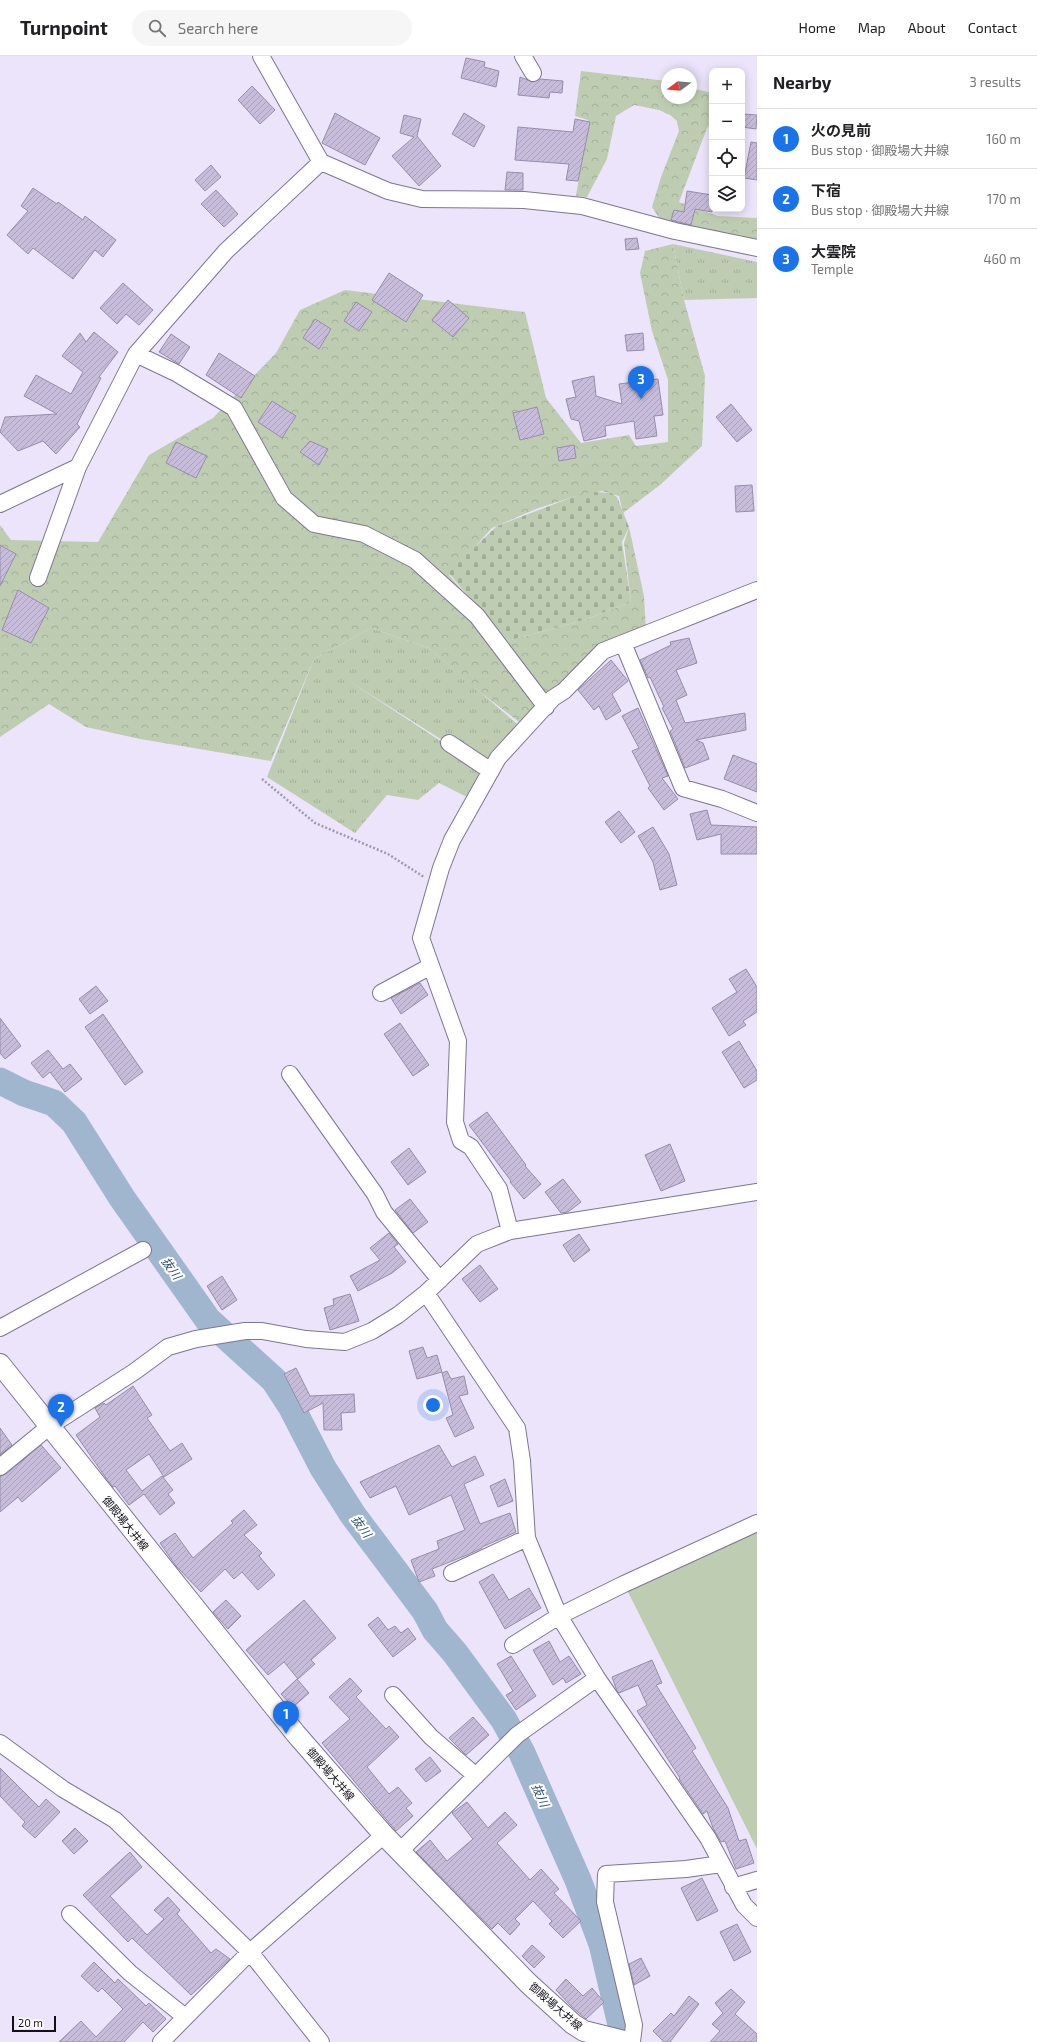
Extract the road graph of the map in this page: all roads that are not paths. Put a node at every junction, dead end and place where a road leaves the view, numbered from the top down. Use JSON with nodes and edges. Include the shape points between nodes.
{"nodes":[{"id":1,"x":262,"y":56,"type":"edge"},
{"id":2,"x":523,"y":56,"type":"edge"},
{"id":3,"x":533,"y":73,"type":"dead end"},
{"id":4,"x":321,"y":162,"type":"junction"},
{"id":5,"x":757,"y":248,"type":"edge"},
{"id":6,"x":136,"y":354,"type":"junction"},
{"id":7,"x":78,"y":467,"type":"junction"},
{"id":8,"x":0,"y":504,"type":"edge"},
{"id":9,"x":38,"y":578,"type":"dead end"},
{"id":10,"x":757,"y":590,"type":"edge"},
{"id":11,"x":623,"y":643,"type":"junction"},
{"id":12,"x":546,"y":707,"type":"junction"},
{"id":13,"x":449,"y":743,"type":"dead end"},
{"id":14,"x":491,"y":771,"type":"junction"},
{"id":15,"x":757,"y":813,"type":"edge"},
{"id":16,"x":431,"y":966,"type":"junction"},
{"id":17,"x":381,"y":993,"type":"dead end"},
{"id":18,"x":290,"y":1074,"type":"dead end"},
{"id":19,"x":757,"y":1192,"type":"edge"},
{"id":20,"x":510,"y":1231,"type":"junction"},
{"id":21,"x":143,"y":1250,"type":"dead end"},
{"id":22,"x":440,"y":1280,"type":"junction"},
{"id":23,"x":426,"y":1293,"type":"junction"},
{"id":24,"x":0,"y":1328,"type":"edge"},
{"id":25,"x":0,"y":1364,"type":"edge"},
{"id":26,"x":50,"y":1426,"type":"junction"},
{"id":27,"x":0,"y":1467,"type":"edge"},
{"id":28,"x":757,"y":1523,"type":"edge"},
{"id":29,"x":527,"y":1538,"type":"junction"},
{"id":30,"x":452,"y":1573,"type":"dead end"},
{"id":31,"x":559,"y":1616,"type":"junction"},
{"id":32,"x":513,"y":1645,"type":"dead end"},
{"id":33,"x":597,"y":1678,"type":"junction"},
{"id":34,"x":393,"y":1695,"type":"dead end"},
{"id":35,"x":0,"y":1743,"type":"edge"},
{"id":36,"x":476,"y":1776,"type":"junction"},
{"id":37,"x":384,"y":1835,"type":"junction"},
{"id":38,"x":400,"y":1851,"type":"junction"},
{"id":39,"x":722,"y":1864,"type":"junction"},
{"id":40,"x":757,"y":1880,"type":"edge"},
{"id":41,"x":733,"y":1887,"type":"junction"},
{"id":42,"x":70,"y":1914,"type":"dead end"},
{"id":43,"x":757,"y":1918,"type":"edge"},
{"id":44,"x":250,"y":1952,"type":"junction"},
{"id":45,"x":184,"y":2016,"type":"junction"},
{"id":46,"x":602,"y":2039,"type":"edge"},
{"id":47,"x":160,"y":2042,"type":"edge"},
{"id":48,"x":321,"y":2042,"type":"edge"},
{"id":49,"x":628,"y":2042,"type":"edge"},
{"id":50,"x":632,"y":2042,"type":"edge"}],
"edges":[{"from":1,"to":4,"type":"street"},
{"from":2,"to":3,"type":"street"},
{"from":4,"to":5,"type":"street","via":[[388,191],[422,199],[524,200],[582,206],[675,231]]},
{"from":4,"to":6,"type":"street","via":[[226,251]]},
{"from":6,"to":7,"type":"street"},
{"from":6,"to":12,"type":"street","via":[[176,372],[234,408],[284,498],[314,524],[364,534],[414,560],[476,616]]},
{"from":7,"to":8,"type":"street"},
{"from":7,"to":9,"type":"street"},
{"from":10,"to":11,"type":"street"},
{"from":11,"to":12,"type":"street","via":[[603,651]]},
{"from":11,"to":15,"type":"street","via":[[683,788],[722,799]]},
{"from":12,"to":14,"type":"street","via":[[498,758]]},
{"from":13,"to":14,"type":"street"},
{"from":14,"to":16,"type":"street","via":[[452,840],[437,885],[421,938]]},
{"from":16,"to":17,"type":"street"},
{"from":16,"to":20,"type":"street","via":[[458,1041],[455,1122],[461,1141],[471,1148],[499,1189]]},
{"from":18,"to":22,"type":"street","via":[[375,1194],[384,1212]]},
{"from":19,"to":20,"type":"street"},
{"from":20,"to":22,"type":"street","via":[[477,1244]]},
{"from":21,"to":24,"type":"street"},
{"from":22,"to":23,"type":"street"},
{"from":23,"to":26,"type":"street","via":[[372,1331],[345,1342],[306,1340],[262,1331],[245,1331],[196,1339],[168,1347]]},
{"from":23,"to":29,"type":"street","via":[[517,1428]]},
{"from":25,"to":26,"type":"main road","name":"御殿場大井線"},
{"from":26,"to":27,"type":"street"},
{"from":26,"to":37,"type":"main road","name":"御殿場大井線","via":[[296,1734]]},
{"from":28,"to":31,"type":"street"},
{"from":29,"to":30,"type":"street"},
{"from":29,"to":31,"type":"street"},
{"from":31,"to":32,"type":"street"},
{"from":31,"to":33,"type":"street"},
{"from":33,"to":36,"type":"street","via":[[523,1730]]},
{"from":33,"to":39,"type":"street","via":[[708,1838]]},
{"from":34,"to":36,"type":"street","via":[[431,1737]]},
{"from":35,"to":44,"type":"street","via":[[63,1789],[115,1820]]},
{"from":36,"to":38,"type":"street"},
{"from":37,"to":38,"type":"main road","name":"御殿場大井線"},
{"from":37,"to":44,"type":"street"},
{"from":38,"to":46,"type":"main road","name":"御殿場大井線","via":[[528,1983],[573,2024]]},
{"from":39,"to":41,"type":"street"},
{"from":39,"to":50,"type":"street","via":[[606,1874],[605,1902],[634,2025]]},
{"from":40,"to":41,"type":"street"},
{"from":41,"to":43,"type":"street"},
{"from":42,"to":45,"type":"street","via":[[130,1973]]},
{"from":44,"to":45,"type":"street"},
{"from":44,"to":48,"type":"street"},
{"from":45,"to":47,"type":"street"},
{"from":46,"to":49,"type":"main road","name":"御殿場大井線"}]}
